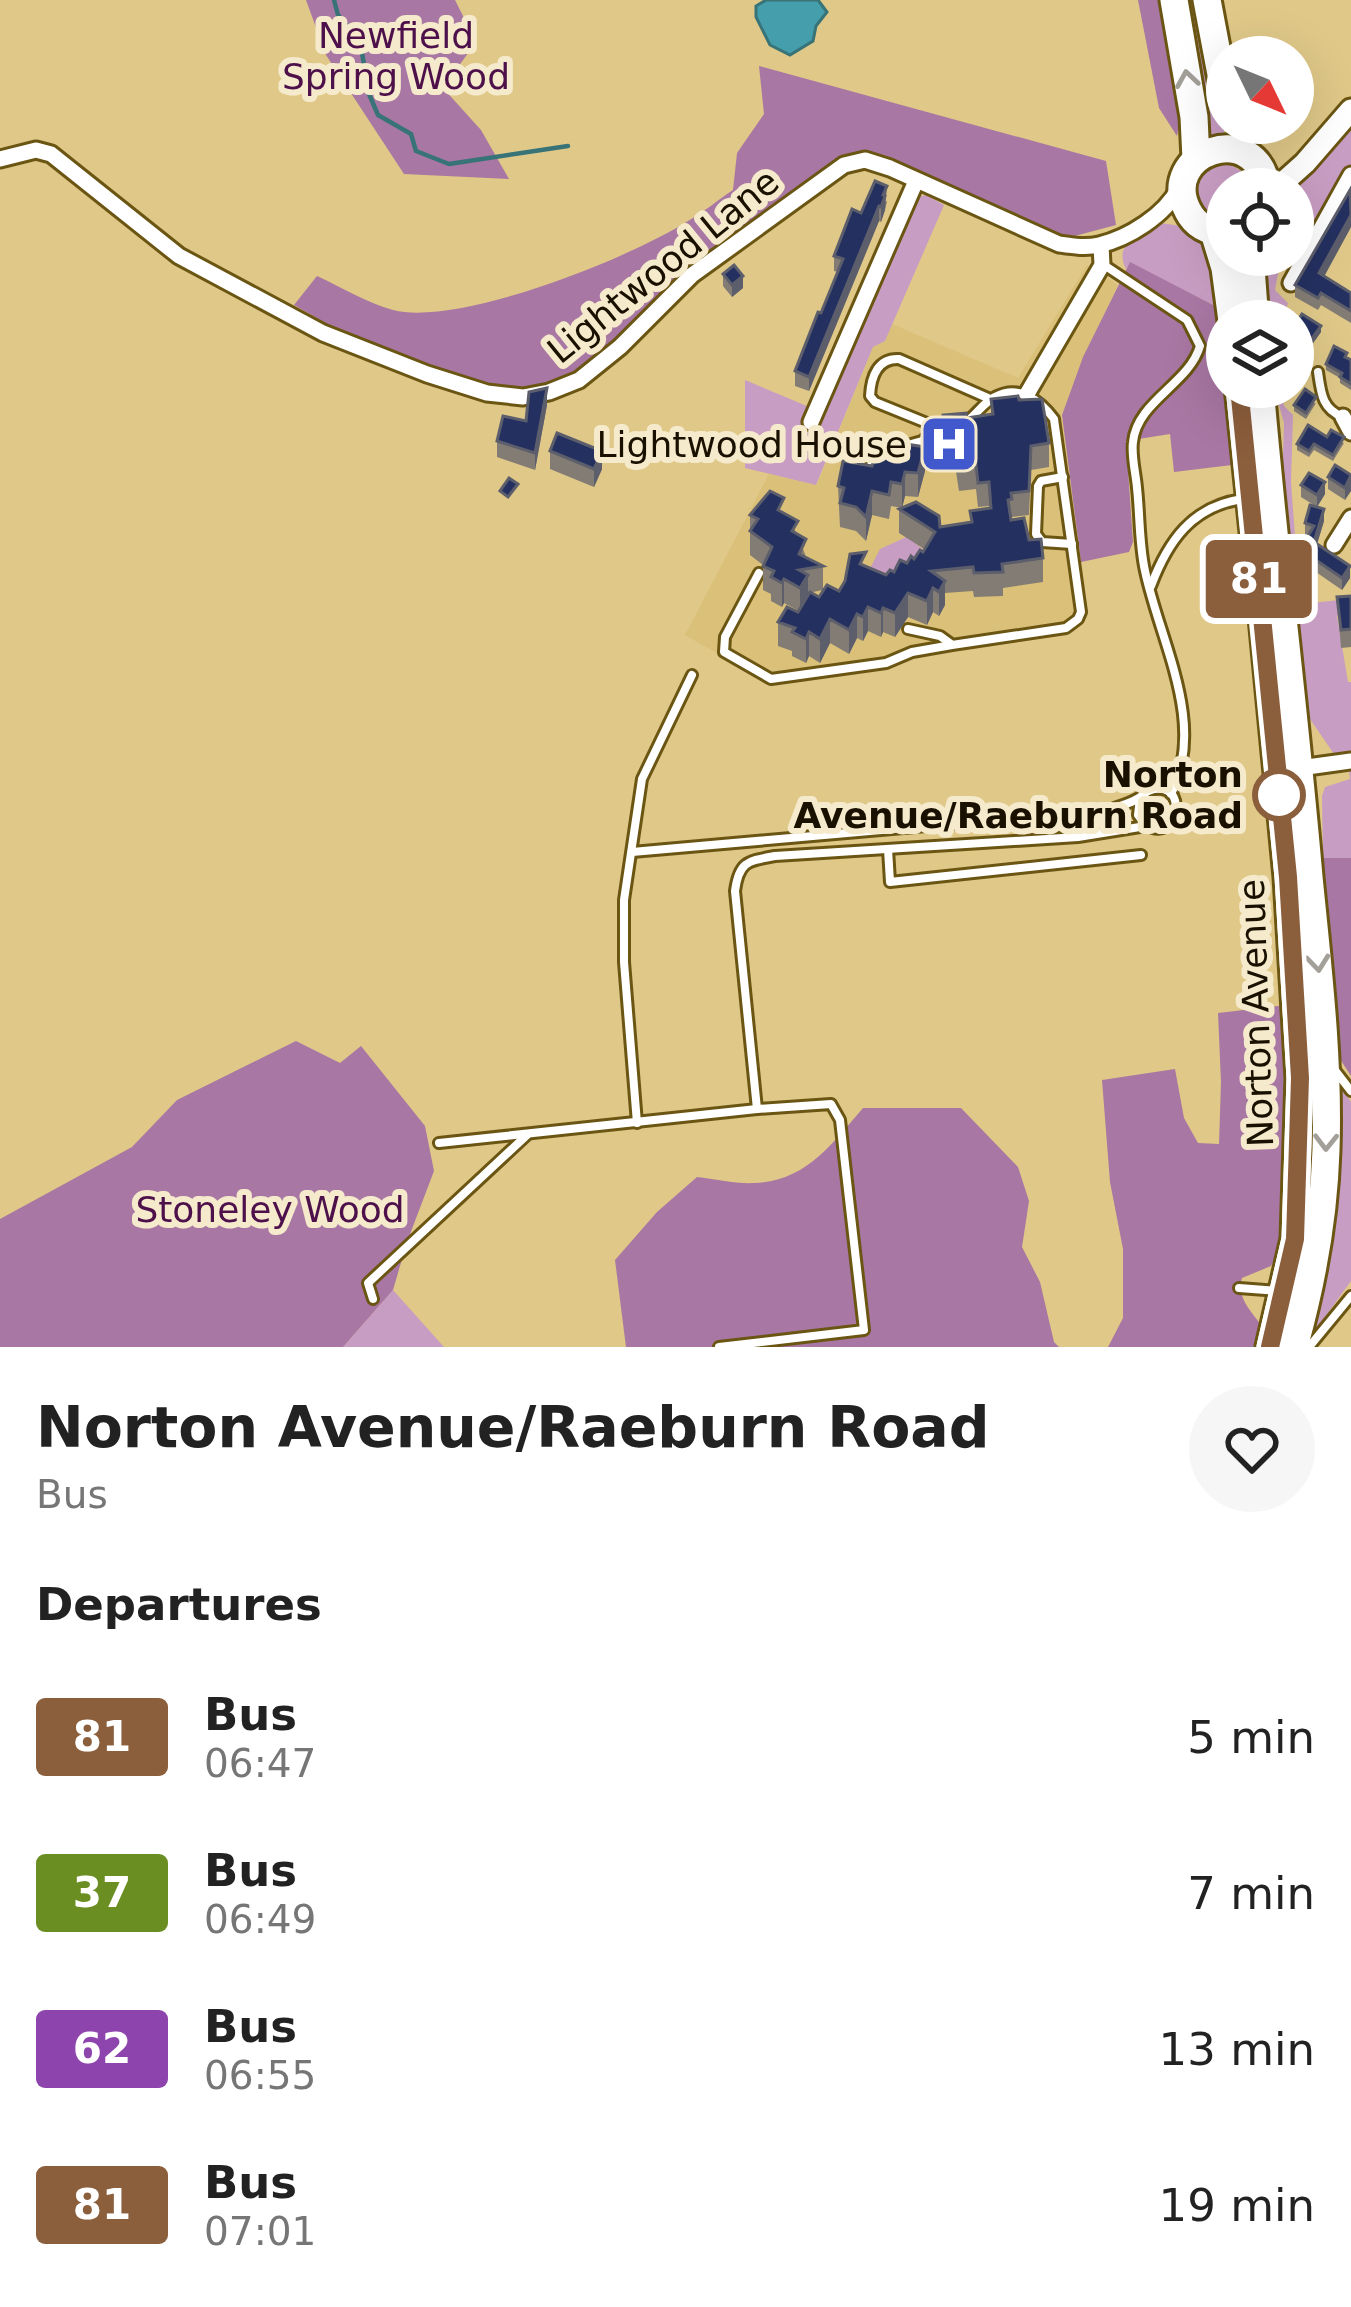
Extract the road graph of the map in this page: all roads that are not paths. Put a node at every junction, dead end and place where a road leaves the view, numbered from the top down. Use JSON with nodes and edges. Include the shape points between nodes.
{"nodes":[{"id":1,"x":1174,"y":0,"type":"edge"},
{"id":2,"x":1207,"y":0,"type":"edge"},
{"id":3,"x":1214,"y":36,"type":"edge"},
{"id":4,"x":1351,"y":110,"type":"edge"},
{"id":5,"x":1242,"y":144,"type":"edge"},
{"id":6,"x":1248,"y":155,"type":"junction"},
{"id":7,"x":1312,"y":155,"type":"junction"},
{"id":8,"x":0,"y":159,"type":"edge"},
{"id":9,"x":1259,"y":168,"type":"edge"},
{"id":10,"x":1298,"y":168,"type":"edge"},
{"id":11,"x":1190,"y":169,"type":"junction"},
{"id":12,"x":1350,"y":178,"type":"edge"},
{"id":13,"x":916,"y":181,"type":"junction"},
{"id":14,"x":1160,"y":214,"type":"junction"},
{"id":15,"x":1206,"y":222,"type":"edge"},
{"id":16,"x":1206,"y":227,"type":"edge"},
{"id":17,"x":1101,"y":244,"type":"junction"},
{"id":18,"x":1102,"y":265,"type":"junction"},
{"id":19,"x":1291,"y":283,"type":"edge"},
{"id":20,"x":1318,"y":372,"type":"dead end"},
{"id":21,"x":1027,"y":394,"type":"junction"},
{"id":22,"x":991,"y":399,"type":"junction"},
{"id":23,"x":1241,"y":408,"type":"edge"},
{"id":24,"x":1262,"y":408,"type":"edge"},
{"id":25,"x":811,"y":422,"type":"dead end"},
{"id":26,"x":1347,"y":424,"type":"edge"},
{"id":27,"x":937,"y":427,"type":"junction"},
{"id":28,"x":1063,"y":477,"type":"junction"},
{"id":29,"x":868,"y":481,"type":"edge"},
{"id":30,"x":1251,"y":498,"type":"junction"},
{"id":31,"x":1351,"y":518,"type":"edge"},
{"id":32,"x":1072,"y":544,"type":"junction"},
{"id":33,"x":1334,"y":544,"type":"dead end"},
{"id":34,"x":759,"y":573,"type":"edge"},
{"id":35,"x":1150,"y":588,"type":"junction"},
{"id":36,"x":908,"y":629,"type":"dead end"},
{"id":37,"x":952,"y":644,"type":"junction"},
{"id":38,"x":692,"y":676,"type":"dead end"},
{"id":39,"x":1351,"y":761,"type":"edge"},
{"id":40,"x":1300,"y":768,"type":"junction"},
{"id":41,"x":1171,"y":795,"type":"junction"},
{"id":42,"x":1140,"y":798,"type":"junction"},
{"id":43,"x":1146,"y":826,"type":"junction"},
{"id":44,"x":888,"y":849,"type":"junction"},
{"id":45,"x":632,"y":852,"type":"junction"},
{"id":46,"x":1141,"y":855,"type":"dead end"},
{"id":47,"x":1324,"y":1058,"type":"junction"},
{"id":48,"x":1351,"y":1091,"type":"edge"},
{"id":49,"x":758,"y":1109,"type":"junction"},
{"id":50,"x":637,"y":1123,"type":"junction"},
{"id":51,"x":528,"y":1134,"type":"junction"},
{"id":52,"x":439,"y":1143,"type":"dead end"},
{"id":53,"x":1239,"y":1288,"type":"dead end"},
{"id":54,"x":1297,"y":1289,"type":"junction"},
{"id":55,"x":1351,"y":1296,"type":"edge"},
{"id":56,"x":373,"y":1299,"type":"dead end"},
{"id":57,"x":719,"y":1347,"type":"edge"},
{"id":58,"x":1270,"y":1347,"type":"edge"},
{"id":59,"x":1294,"y":1347,"type":"edge"},
{"id":60,"x":1309,"y":1347,"type":"edge"}],
"edges":[{"from":11,"to":1,"type":"highway","one_way":true,"via":[[1194,117]]},
{"from":2,"to":3,"type":"highway"},
{"from":4,"to":7,"type":"street"},
{"from":5,"to":6,"type":"highway"},
{"from":6,"to":7,"type":"street","via":[[1283,162]]},
{"from":6,"to":9,"type":"highway"},
{"from":6,"to":11,"type":"highway","via":[[1218,148]]},
{"from":7,"to":10,"type":"street"},
{"from":8,"to":13,"type":"street","name":"Lightwood Lane","via":[[51,154],[179,256],[323,333],[487,393],[523,397],[579,380],[692,275],[844,165],[865,160]]},
{"from":11,"to":14,"type":"street"},
{"from":11,"to":15,"type":"highway","via":[[1182,193]]},
{"from":12,"to":19,"type":"street"},
{"from":13,"to":17,"type":"street","name":"Lightwood Lane","via":[[1059,244]]},
{"from":13,"to":25,"type":"street"},
{"from":14,"to":16,"type":"street"},
{"from":14,"to":17,"type":"street"},
{"from":17,"to":18,"type":"street"},
{"from":18,"to":21,"type":"street"},
{"from":18,"to":35,"type":"lane","via":[[1187,320],[1200,346],[1141,419],[1133,441]]},
{"from":20,"to":26,"type":"lane","via":[[1326,406]]},
{"from":21,"to":22,"type":"lane"},
{"from":21,"to":28,"type":"lane","via":[[1054,419]]},
{"from":22,"to":27,"type":"lane","via":[[956,428]]},
{"from":22,"to":27,"type":"lane","via":[[899,359],[881,362],[872,379],[875,402]]},
{"from":23,"to":30,"type":"highway","name":"Norton Avenue"},
{"from":24,"to":40,"type":"highway","name":"Norton Avenue"},
{"from":27,"to":29,"type":"lane","via":[[922,441],[880,447]]},
{"from":28,"to":32,"type":"lane"},
{"from":28,"to":32,"type":"lane","via":[[1038,486],[1036,533],[1042,542]]},
{"from":30,"to":35,"type":"lane","via":[[1191,521],[1162,556]]},
{"from":30,"to":54,"type":"highway","name":"Norton Avenue","via":[[1300,1078]]},
{"from":31,"to":33,"type":"street"},
{"from":32,"to":37,"type":"lane","via":[[1081,612],[1072,625]]},
{"from":34,"to":37,"type":"lane","via":[[724,652],[771,679],[886,663]]},
{"from":35,"to":41,"type":"lane","via":[[1186,751]]},
{"from":36,"to":37,"type":"lane"},
{"from":38,"to":45,"type":"lane","via":[[642,779]]},
{"from":39,"to":40,"type":"street"},
{"from":40,"to":47,"type":"highway","name":"Norton Avenue","one_way":true},
{"from":41,"to":42,"type":"lane","via":[[1157,789]]},
{"from":41,"to":43,"type":"lane","via":[[1172,822]]},
{"from":42,"to":43,"type":"lane"},
{"from":42,"to":45,"type":"lane","via":[[1109,810]]},
{"from":43,"to":44,"type":"lane"},
{"from":44,"to":46,"type":"lane","via":[[890,882]]},
{"from":44,"to":49,"type":"lane","via":[[775,856],[749,861],[738,873]]},
{"from":45,"to":50,"type":"lane","via":[[624,962]]},
{"from":47,"to":48,"type":"lane"},
{"from":47,"to":54,"type":"highway","name":"Norton Avenue","one_way":true,"via":[[1327,1151]]},
{"from":49,"to":50,"type":"lane"},
{"from":49,"to":57,"type":"lane","via":[[836,1109],[864,1330]]},
{"from":50,"to":51,"type":"lane"},
{"from":51,"to":52,"type":"lane"},
{"from":51,"to":56,"type":"lane","via":[[368,1283]]},
{"from":53,"to":54,"type":"lane"},
{"from":54,"to":58,"type":"highway","name":"Norton Avenue"},
{"from":54,"to":59,"type":"highway","name":"Norton Avenue"},
{"from":55,"to":60,"type":"lane"}]}
